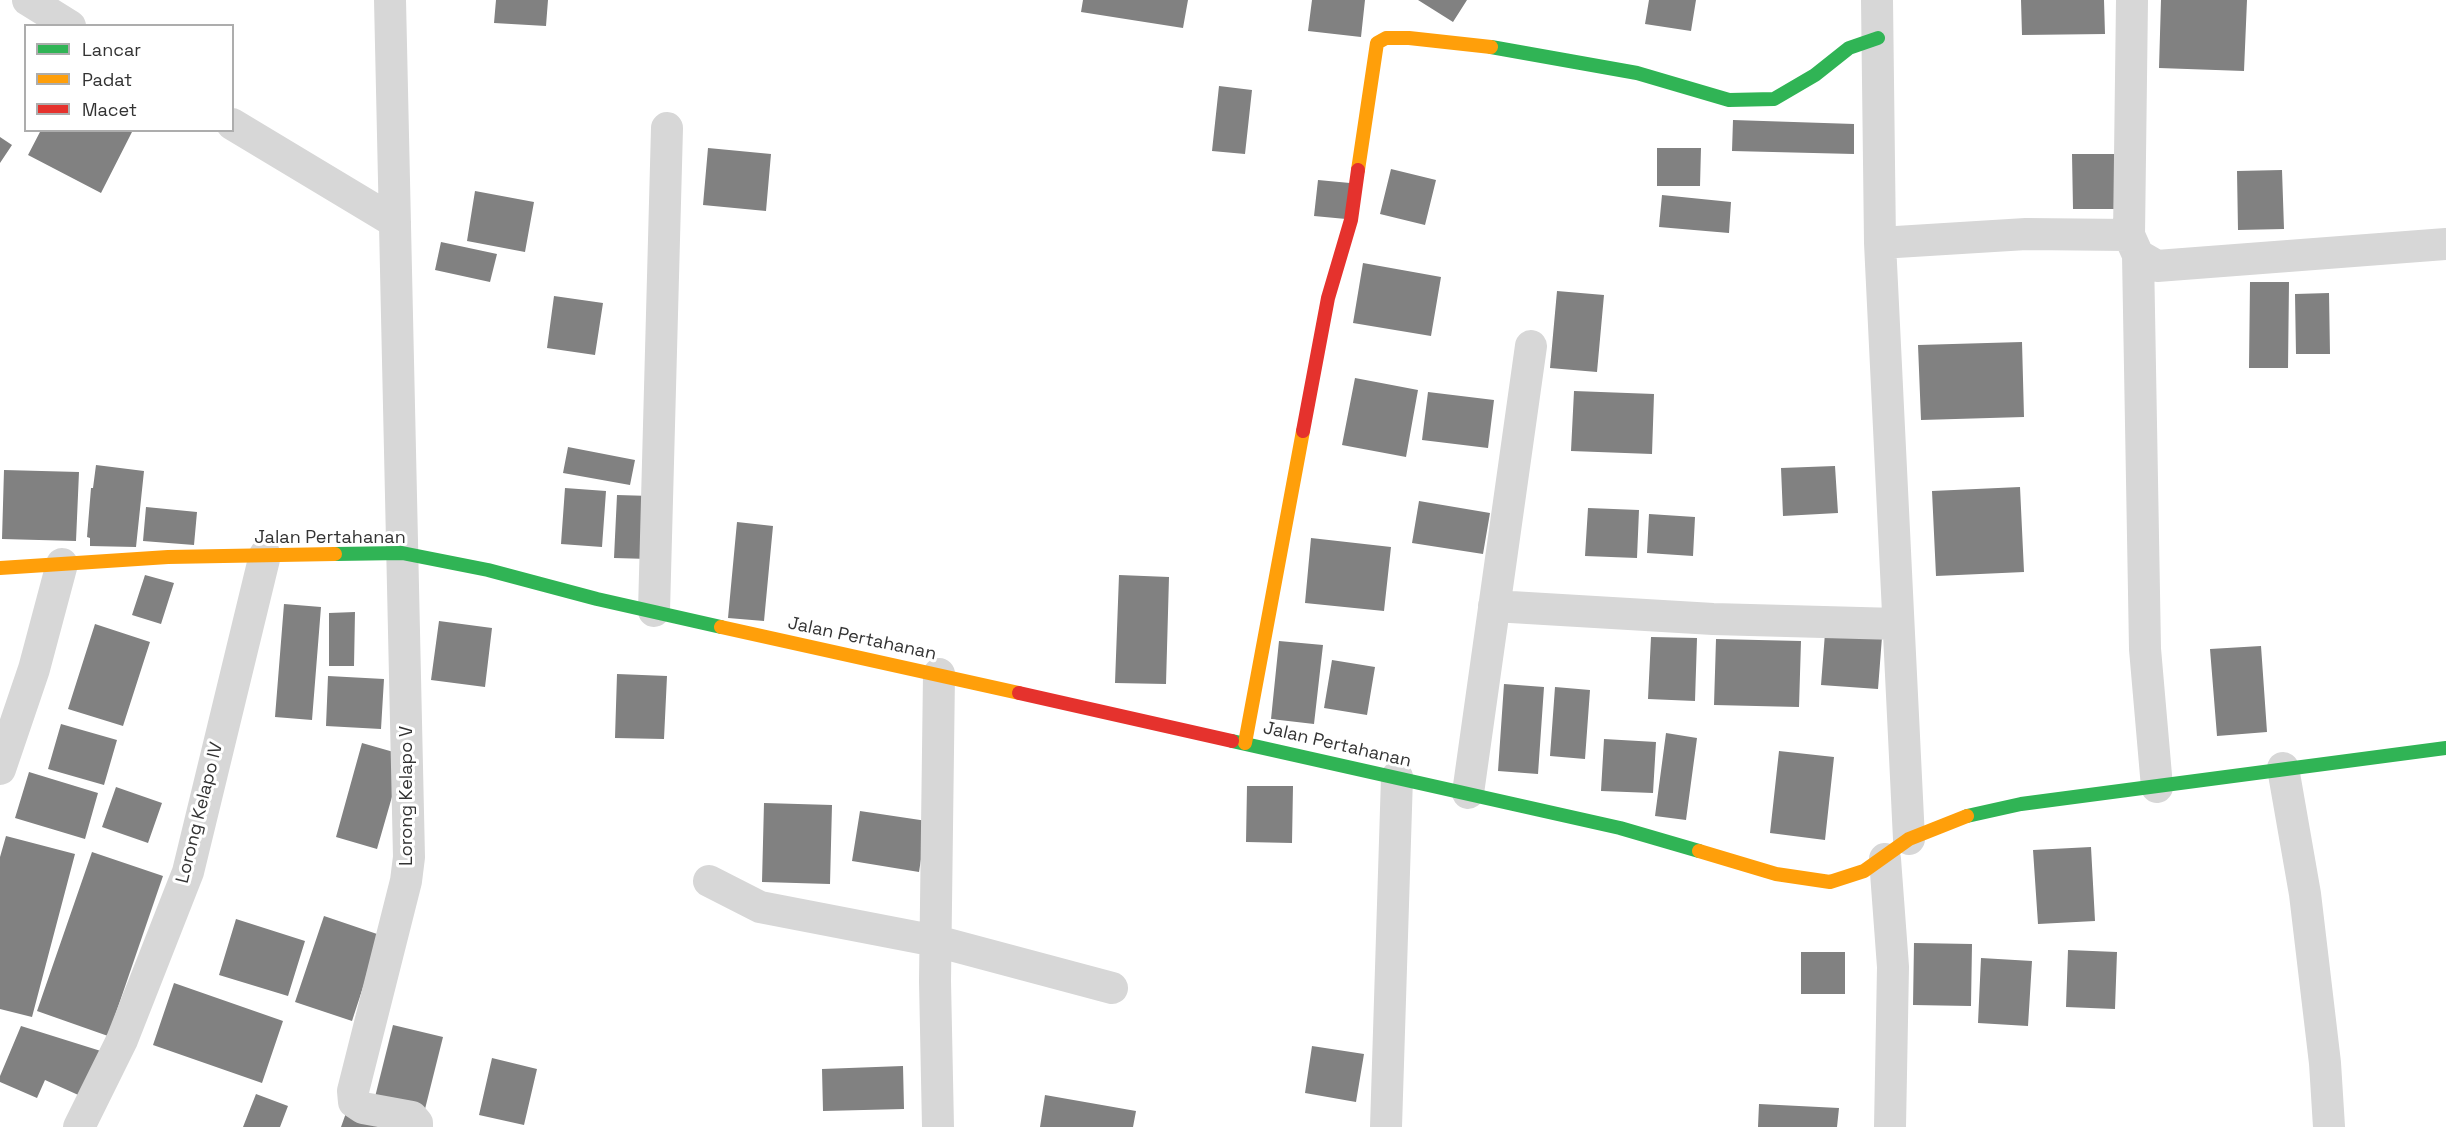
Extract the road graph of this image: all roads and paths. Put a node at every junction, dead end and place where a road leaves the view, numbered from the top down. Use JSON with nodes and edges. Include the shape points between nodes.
{"nodes":[{"id":1,"x":28,"y":0,"type":"edge"},
{"id":2,"x":390,"y":0,"type":"edge"},
{"id":3,"x":1877,"y":0,"type":"edge"},
{"id":4,"x":2133,"y":0,"type":"edge"},
{"id":5,"x":67,"y":24,"type":"edge"},
{"id":6,"x":1878,"y":38,"type":"junction"},
{"id":7,"x":234,"y":125,"type":"edge"},
{"id":8,"x":667,"y":128,"type":"dead end"},
{"id":9,"x":395,"y":222,"type":"junction"},
{"id":10,"x":1880,"y":243,"type":"junction"},
{"id":11,"x":2446,"y":244,"type":"edge"},
{"id":12,"x":2133,"y":245,"type":"junction"},
{"id":13,"x":1531,"y":346,"type":"dead end"},
{"id":14,"x":402,"y":553,"type":"junction"},
{"id":15,"x":265,"y":555,"type":"junction"},
{"id":16,"x":62,"y":564,"type":"junction"},
{"id":17,"x":0,"y":568,"type":"edge"},
{"id":18,"x":1494,"y":606,"type":"junction"},
{"id":19,"x":654,"y":611,"type":"junction"},
{"id":20,"x":1897,"y":624,"type":"junction"},
{"id":21,"x":939,"y":674,"type":"junction"},
{"id":22,"x":1245,"y":742,"type":"junction"},
{"id":23,"x":2446,"y":748,"type":"edge"},
{"id":24,"x":2283,"y":768,"type":"junction"},
{"id":25,"x":0,"y":769,"type":"edge"},
{"id":26,"x":1396,"y":777,"type":"junction"},
{"id":27,"x":2157,"y":787,"type":"junction"},
{"id":28,"x":1468,"y":793,"type":"junction"},
{"id":29,"x":1897,"y":849,"type":"junction"},
{"id":30,"x":709,"y":881,"type":"dead end"},
{"id":31,"x":936,"y":941,"type":"junction"},
{"id":32,"x":1112,"y":988,"type":"dead end"},
{"id":33,"x":79,"y":1127,"type":"edge"},
{"id":34,"x":417,"y":1127,"type":"edge"},
{"id":35,"x":938,"y":1127,"type":"edge"},
{"id":36,"x":1386,"y":1127,"type":"edge"},
{"id":37,"x":1890,"y":1127,"type":"edge"},
{"id":38,"x":2329,"y":1127,"type":"edge"}],
"edges":[{"from":1,"to":5,"type":"street"},
{"from":2,"to":9,"type":"street"},
{"from":3,"to":6,"type":"street"},
{"from":4,"to":12,"type":"street"},
{"from":6,"to":10,"type":"street"},
{"from":6,"to":22,"type":"street","via":[[1849,48],[1815,75],[1774,99],[1729,100],[1637,73],[1522,51],[1409,38],[1386,38],[1377,44],[1351,220],[1328,298]]},
{"from":7,"to":9,"type":"street"},
{"from":8,"to":19,"type":"street"},
{"from":9,"to":14,"type":"street"},
{"from":10,"to":12,"type":"street","via":[[2026,234]]},
{"from":10,"to":20,"type":"street"},
{"from":11,"to":12,"type":"street","via":[[2157,266]]},
{"from":12,"to":27,"type":"street","via":[[2145,649]]},
{"from":13,"to":18,"type":"street"},
{"from":14,"to":15,"type":"street","name":"Jalan Pertahanan"},
{"from":14,"to":19,"type":"street","name":"Jalan Pertahanan"},
{"from":14,"to":34,"type":"street","name":"Lorong Kelapo V","via":[[409,857],[353,1091],[354,1102],[363,1108],[412,1117]]},
{"from":15,"to":16,"type":"street","name":"Jalan Pertahanan"},
{"from":15,"to":33,"type":"street","name":"Lorong Kelapo IV","via":[[188,872],[122,1040]]},
{"from":16,"to":17,"type":"street","name":"Jalan Pertahanan"},
{"from":16,"to":25,"type":"street","via":[[34,669]]},
{"from":18,"to":20,"type":"street","via":[[1713,619]]},
{"from":18,"to":28,"type":"street"},
{"from":19,"to":21,"type":"street","name":"Jalan Pertahanan"},
{"from":20,"to":29,"type":"street"},
{"from":21,"to":22,"type":"street","name":"Jalan Pertahanan"},
{"from":21,"to":31,"type":"street"},
{"from":22,"to":26,"type":"street","name":"Jalan Pertahanan"},
{"from":23,"to":24,"type":"street","name":"Jalan Pertahanan"},
{"from":24,"to":27,"type":"street","name":"Jalan Pertahanan"},
{"from":24,"to":38,"type":"street","via":[[2306,894]]},
{"from":26,"to":28,"type":"street","name":"Jalan Pertahanan"},
{"from":26,"to":36,"type":"street"},
{"from":27,"to":29,"type":"street","name":"Jalan Pertahanan","via":[[1972,814]]},
{"from":28,"to":29,"type":"street","name":"Jalan Pertahanan","via":[[1620,828],[1776,873],[1830,882],[1846,879]]},
{"from":29,"to":37,"type":"street"},
{"from":30,"to":31,"type":"street","via":[[760,907]]},
{"from":31,"to":32,"type":"street"},
{"from":31,"to":35,"type":"street"}]}
